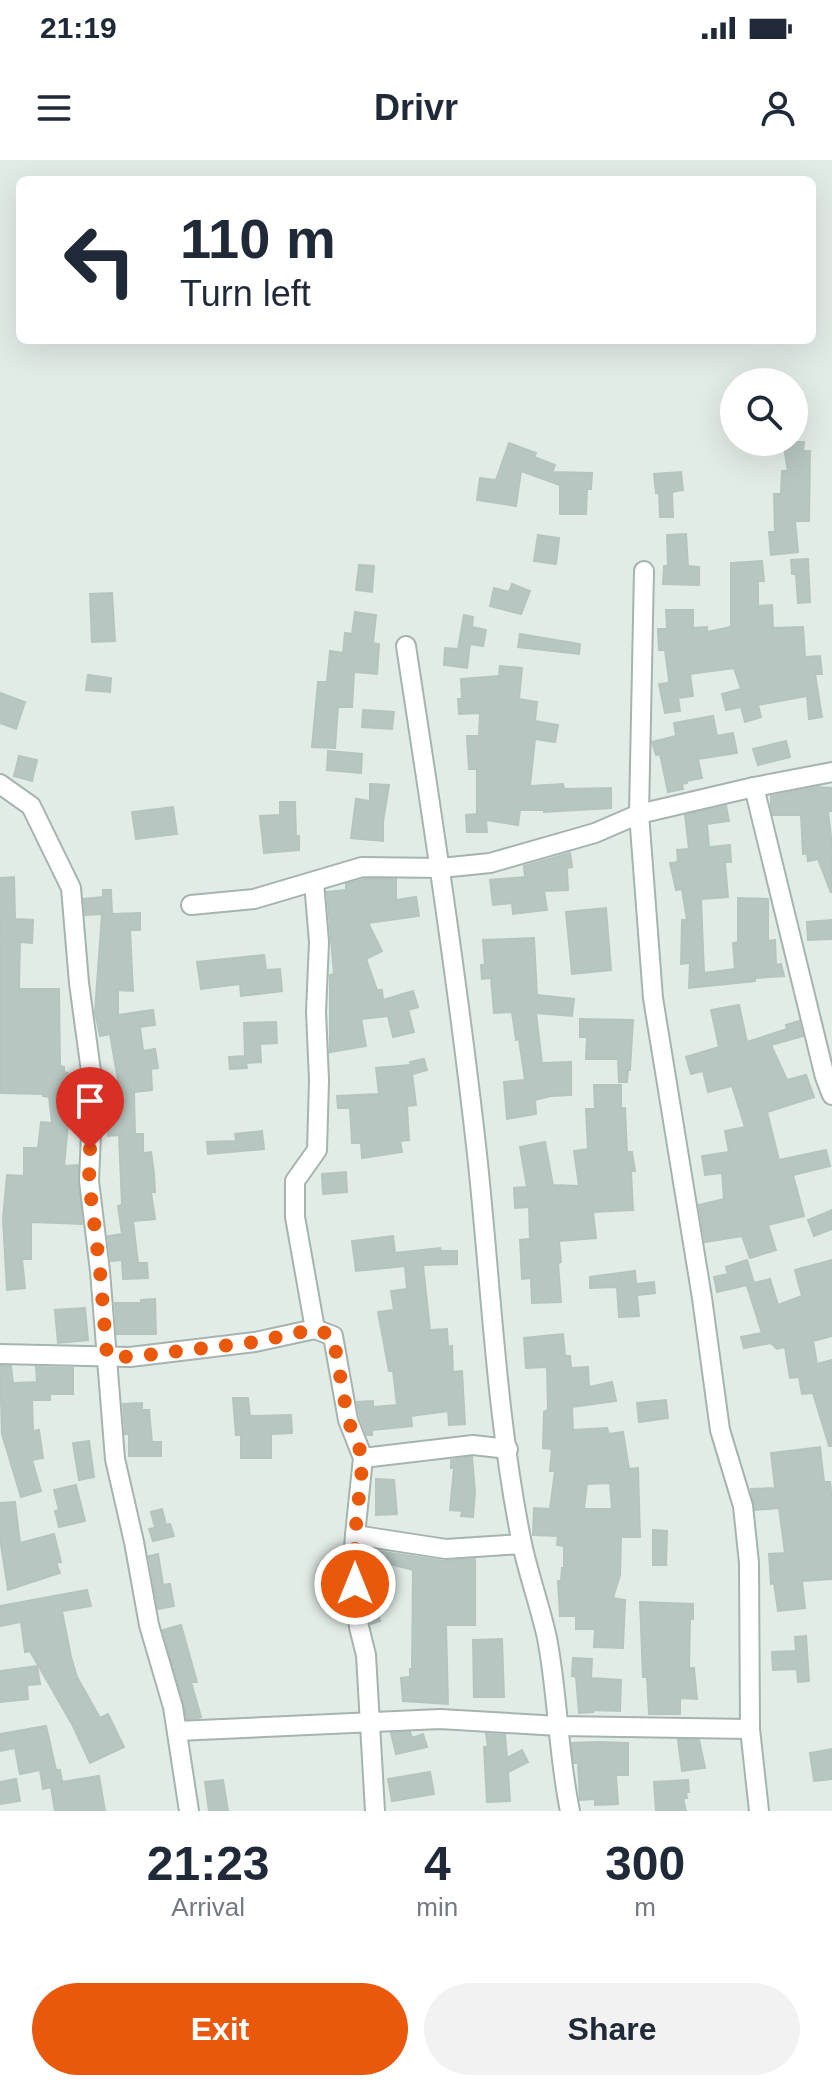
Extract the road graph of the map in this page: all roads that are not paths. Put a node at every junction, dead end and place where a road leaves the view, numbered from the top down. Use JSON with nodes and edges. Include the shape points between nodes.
{"nodes":[{"id":1,"x":644,"y":571,"type":"dead end"},
{"id":2,"x":406,"y":646,"type":"dead end"},
{"id":3,"x":832,"y":772,"type":"edge"},
{"id":4,"x":0,"y":784,"type":"edge"},
{"id":5,"x":754,"y":787,"type":"junction"},
{"id":6,"x":639,"y":814,"type":"junction"},
{"id":7,"x":441,"y":868,"type":"junction"},
{"id":8,"x":314,"y":882,"type":"junction"},
{"id":9,"x":191,"y":905,"type":"dead end"},
{"id":10,"x":832,"y":1095,"type":"edge"},
{"id":11,"x":315,"y":1329,"type":"junction"},
{"id":12,"x":0,"y":1354,"type":"edge"},
{"id":13,"x":107,"y":1356,"type":"junction"},
{"id":14,"x":508,"y":1449,"type":"junction"},
{"id":15,"x":363,"y":1458,"type":"junction"},
{"id":16,"x":355,"y":1535,"type":"junction"},
{"id":17,"x":522,"y":1544,"type":"junction"},
{"id":18,"x":368,"y":1721,"type":"junction"},
{"id":19,"x":559,"y":1726,"type":"junction"},
{"id":20,"x":750,"y":1729,"type":"junction"},
{"id":21,"x":177,"y":1731,"type":"junction"},
{"id":22,"x":189,"y":1811,"type":"edge"},
{"id":23,"x":375,"y":1811,"type":"edge"},
{"id":24,"x":570,"y":1811,"type":"edge"},
{"id":25,"x":759,"y":1811,"type":"edge"}],
"edges":[{"from":1,"to":6,"type":"street"},
{"from":2,"to":7,"type":"street"},
{"from":3,"to":5,"type":"street"},
{"from":4,"to":13,"type":"street","via":[[31,806],[71,888],[93,1086],[89,1181]]},
{"from":5,"to":6,"type":"street"},
{"from":5,"to":10,"type":"street"},
{"from":6,"to":7,"type":"street","via":[[595,833],[490,863]]},
{"from":6,"to":20,"type":"street","via":[[653,998],[720,1430],[743,1506],[749,1563]]},
{"from":7,"to":8,"type":"street","via":[[362,867]]},
{"from":7,"to":14,"type":"street"},
{"from":8,"to":9,"type":"street","via":[[254,899]]},
{"from":8,"to":11,"type":"street","via":[[319,942],[317,1150],[295,1181],[295,1217]]},
{"from":11,"to":13,"type":"street","via":[[255,1342]]},
{"from":11,"to":15,"type":"street","via":[[333,1336],[348,1420]]},
{"from":12,"to":13,"type":"street"},
{"from":13,"to":21,"type":"street","via":[[115,1459]]},
{"from":14,"to":15,"type":"street","via":[[473,1445]]},
{"from":14,"to":17,"type":"street"},
{"from":15,"to":16,"type":"street"},
{"from":16,"to":17,"type":"street","via":[[446,1549]]},
{"from":16,"to":18,"type":"street"},
{"from":17,"to":19,"type":"street","via":[[546,1636]]},
{"from":18,"to":19,"type":"street"},
{"from":18,"to":21,"type":"street"},
{"from":18,"to":23,"type":"street"},
{"from":19,"to":20,"type":"street"},
{"from":19,"to":24,"type":"street"},
{"from":20,"to":25,"type":"street"},
{"from":21,"to":22,"type":"street"}]}
